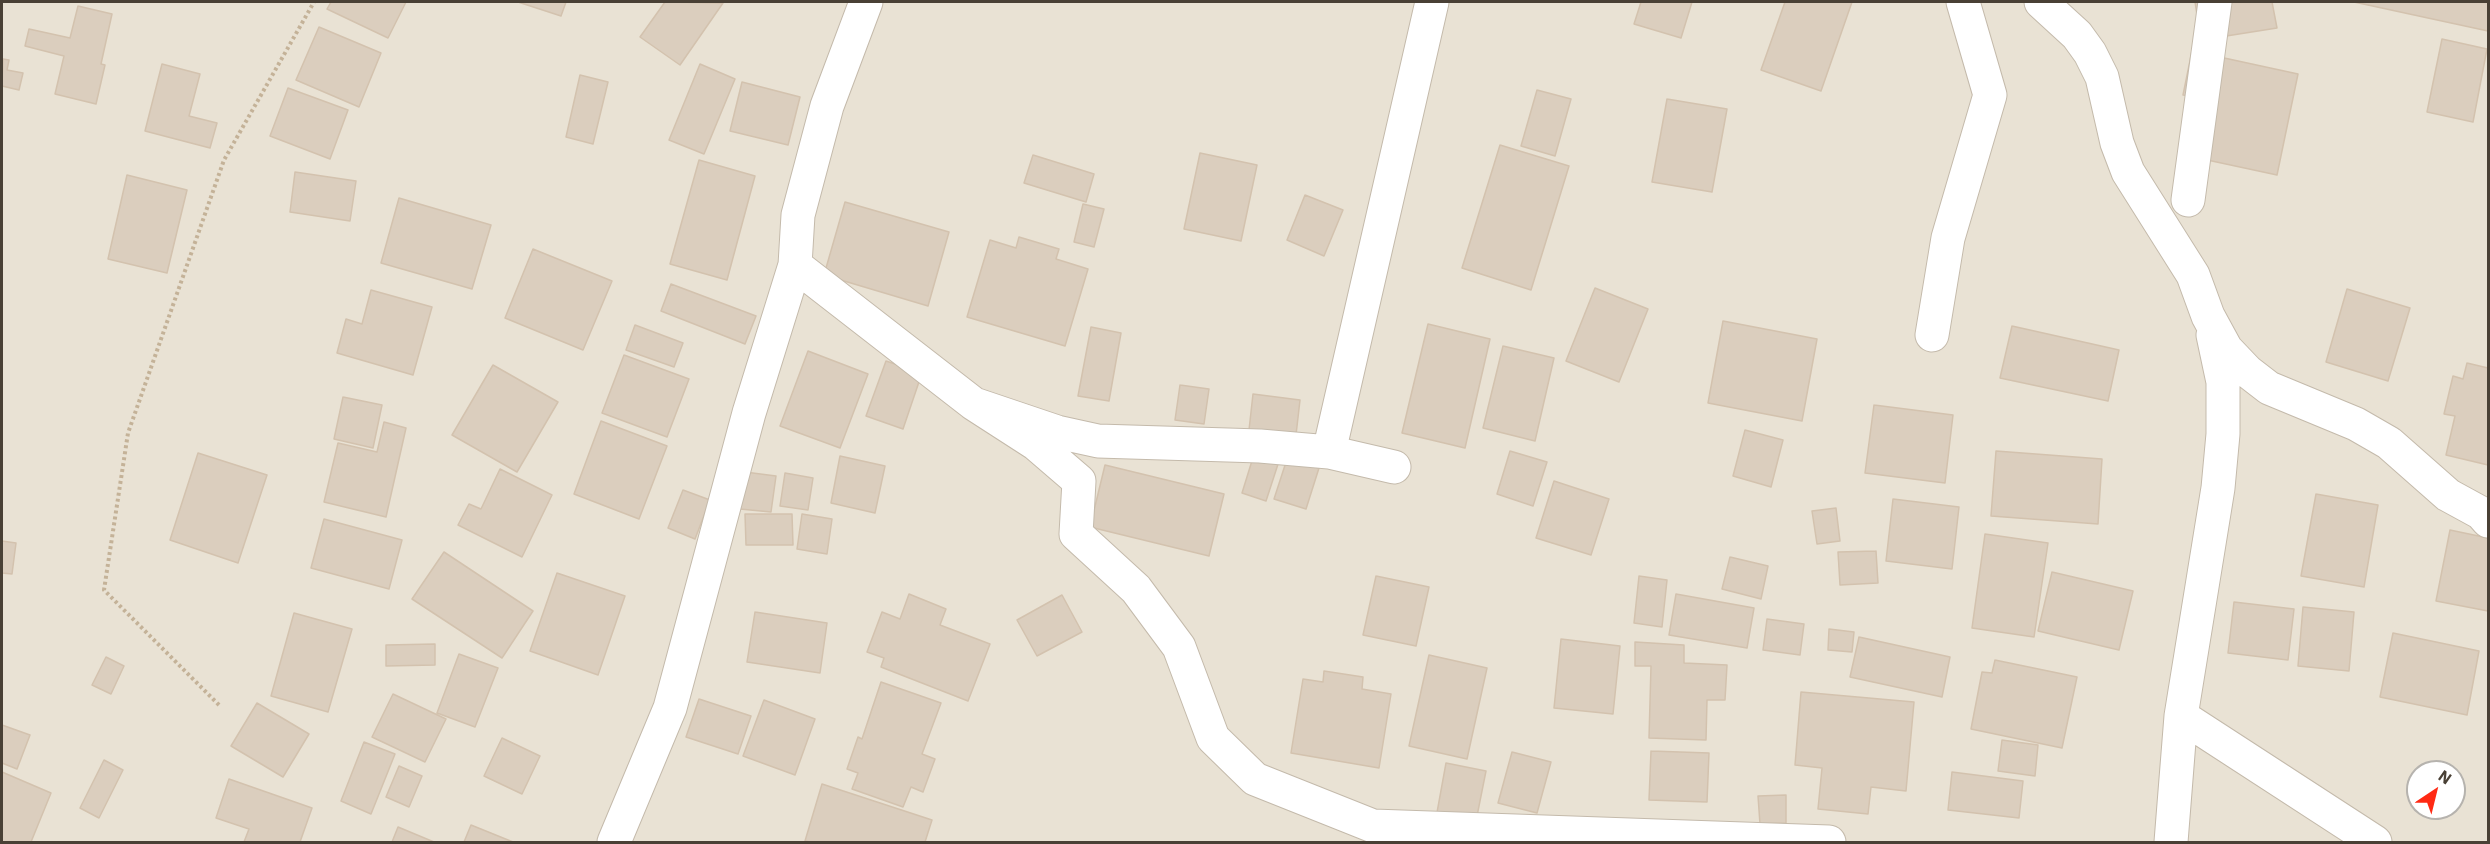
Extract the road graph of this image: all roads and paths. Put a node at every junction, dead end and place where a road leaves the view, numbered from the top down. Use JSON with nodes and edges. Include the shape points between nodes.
{"nodes":[{"id":1,"x":314,"y":2,"type":"edge"},
{"id":2,"x":866,"y":2,"type":"edge"},
{"id":3,"x":1432,"y":2,"type":"edge"},
{"id":4,"x":1963,"y":2,"type":"edge"},
{"id":5,"x":2041,"y":2,"type":"edge"},
{"id":6,"x":2215,"y":2,"type":"edge"},
{"id":7,"x":2188,"y":200,"type":"dead end"},
{"id":8,"x":795,"y":265,"type":"junction"},
{"id":9,"x":2208,"y":316,"type":"junction"},
{"id":10,"x":1932,"y":335,"type":"dead end"},
{"id":11,"x":974,"y":404,"type":"junction"},
{"id":12,"x":1329,"y":452,"type":"junction"},
{"id":13,"x":1394,"y":467,"type":"dead end"},
{"id":14,"x":2488,"y":521,"type":"edge"},
{"id":15,"x":219,"y":705,"type":"dead end"},
{"id":16,"x":2181,"y":716,"type":"junction"},
{"id":17,"x":614,"y":843,"type":"edge"},
{"id":18,"x":1829,"y":843,"type":"edge"},
{"id":19,"x":2171,"y":843,"type":"edge"},
{"id":20,"x":2375,"y":843,"type":"edge"}],
"edges":[{"from":1,"to":15,"type":"path","via":[[224,160],[216,182],[128,433],[104,590]]},
{"from":2,"to":8,"type":"street","via":[[827,106],[798,215]]},
{"from":3,"to":12,"type":"street"},
{"from":4,"to":10,"type":"street","via":[[1990,95],[1948,238]]},
{"from":5,"to":9,"type":"street","via":[[2077,35],[2090,54],[2102,77],[2128,172],[2193,275]]},
{"from":6,"to":7,"type":"street"},
{"from":8,"to":11,"type":"street"},
{"from":8,"to":17,"type":"street","via":[[749,413],[670,708]]},
{"from":9,"to":14,"type":"street","via":[[2226,349],[2269,388],[2356,424],[2389,443],[2448,495]]},
{"from":9,"to":16,"type":"street","via":[[2223,382],[2223,434],[2218,488]]},
{"from":11,"to":12,"type":"street","via":[[1098,441]]},
{"from":11,"to":18,"type":"street","via":[[1036,444],[1079,481],[1076,534],[1136,589],[1179,647],[1213,738],[1255,779],[1373,826]]},
{"from":12,"to":13,"type":"street"},
{"from":16,"to":19,"type":"street"},
{"from":16,"to":20,"type":"street"}]}
